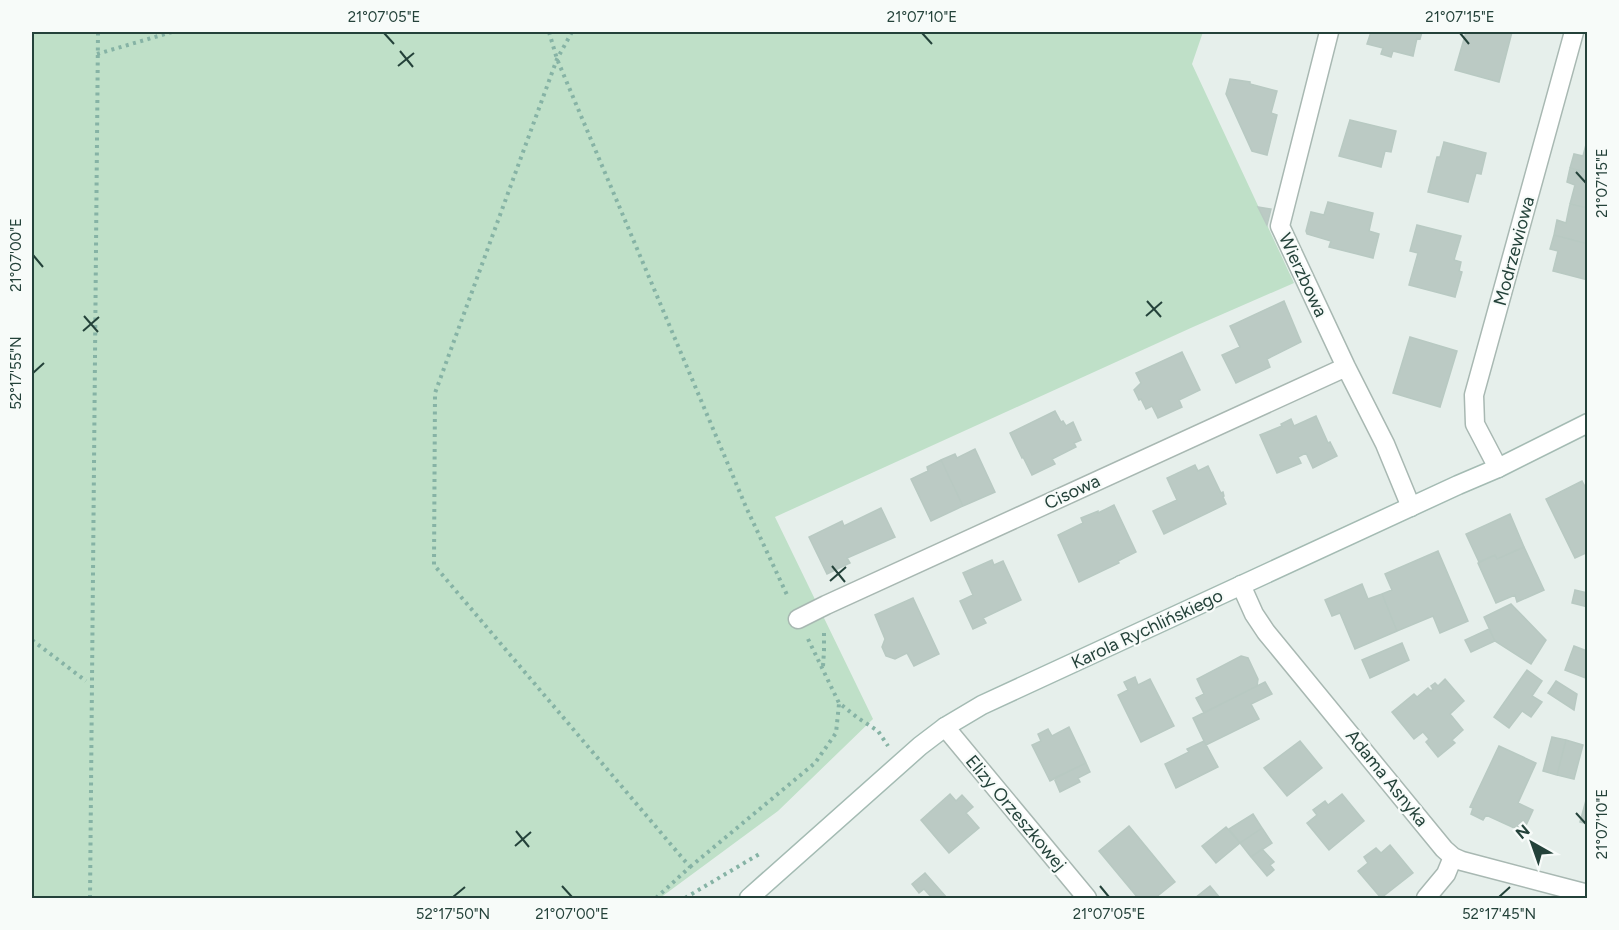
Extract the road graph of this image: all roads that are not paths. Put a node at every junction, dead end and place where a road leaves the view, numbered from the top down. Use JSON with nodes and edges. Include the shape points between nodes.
{"nodes":[{"id":1,"x":1329,"y":32,"type":"edge"},
{"id":2,"x":1574,"y":32,"type":"edge"},
{"id":3,"x":1346,"y":367,"type":"junction"},
{"id":4,"x":1587,"y":423,"type":"edge"},
{"id":5,"x":1498,"y":468,"type":"junction"},
{"id":6,"x":1411,"y":507,"type":"junction"},
{"id":7,"x":1241,"y":585,"type":"junction"},
{"id":8,"x":798,"y":619,"type":"road end"},
{"id":9,"x":945,"y":727,"type":"junction"},
{"id":10,"x":1453,"y":857,"type":"junction"},
{"id":11,"x":1587,"y":894,"type":"edge"},
{"id":12,"x":749,"y":898,"type":"edge"},
{"id":13,"x":1087,"y":898,"type":"edge"},
{"id":14,"x":1426,"y":898,"type":"edge"}],
"edges":[{"from":1,"to":3,"type":"street","name":"Wierzbowa","via":[[1280,226]]},
{"from":2,"to":5,"type":"street","name":"Modrzewiowa","via":[[1474,395],[1475,424]]},
{"from":3,"to":6,"type":"street","name":"Wierzbowa"},
{"from":3,"to":8,"type":"street","name":"Cisowa"},
{"from":4,"to":5,"type":"street","name":"Karola Rychlińskiego"},
{"from":5,"to":6,"type":"street","name":"Karola Rychlińskiego"},
{"from":6,"to":7,"type":"street","name":"Karola Rychlińskiego"},
{"from":7,"to":9,"type":"street","name":"Karola Rychlińskiego","via":[[982,705]]},
{"from":7,"to":10,"type":"street","name":"Adama Asnyka","via":[[1266,632]]},
{"from":9,"to":12,"type":"street","name":"Karola Rychlińskiego"},
{"from":9,"to":13,"type":"street","name":"Elizy Orzeszkowej"},
{"from":10,"to":11,"type":"street"},
{"from":10,"to":14,"type":"street","via":[[1446,874]]}]}
